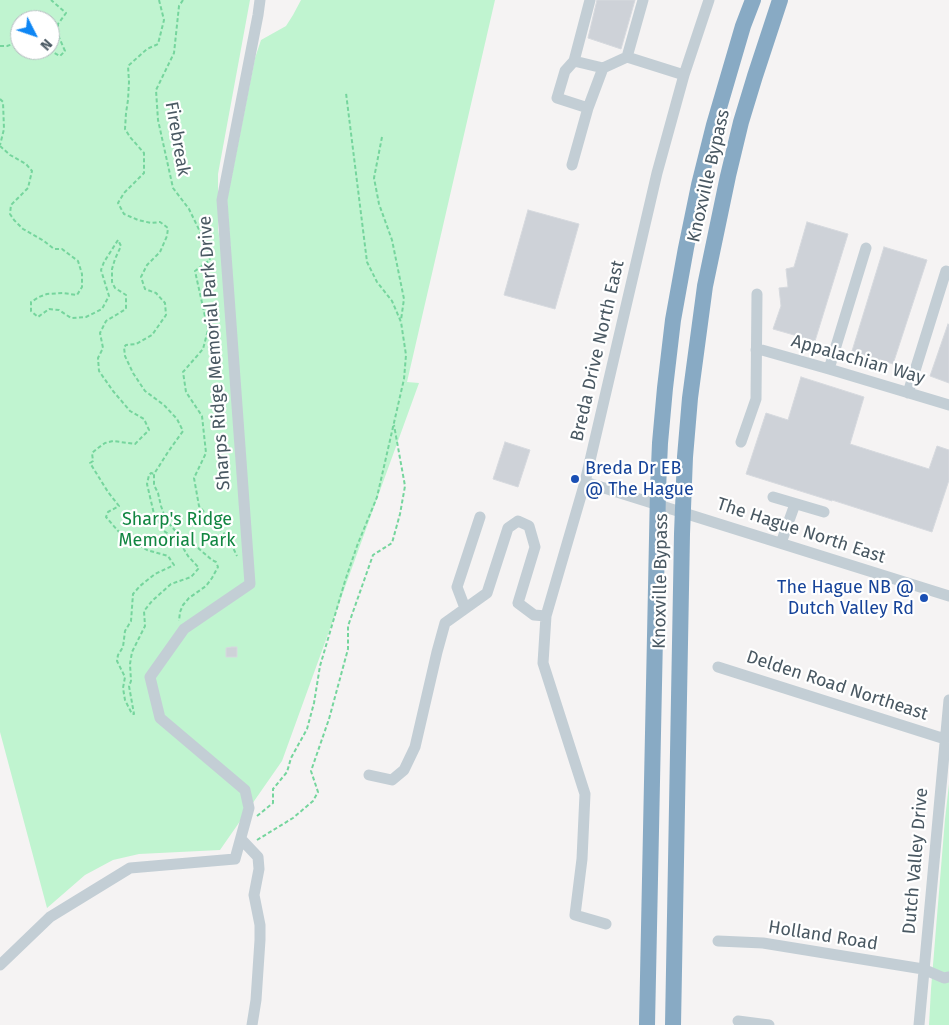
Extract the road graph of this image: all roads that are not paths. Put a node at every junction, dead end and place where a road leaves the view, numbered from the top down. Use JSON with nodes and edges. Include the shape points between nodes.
{"nodes":[{"id":1,"x":260,"y":0,"type":"edge"},
{"id":2,"x":590,"y":0,"type":"edge"},
{"id":3,"x":643,"y":0,"type":"edge"},
{"id":4,"x":709,"y":0,"type":"edge"},
{"id":5,"x":753,"y":0,"type":"edge"},
{"id":6,"x":780,"y":0,"type":"edge"},
{"id":7,"x":626,"y":57,"type":"junction"},
{"id":8,"x":574,"y":61,"type":"junction"},
{"id":9,"x":603,"y":68,"type":"junction"},
{"id":10,"x":684,"y":75,"type":"junction"},
{"id":11,"x":588,"y":108,"type":"junction"},
{"id":12,"x":572,"y":165,"type":"dead end"},
{"id":13,"x":866,"y":248,"type":"dead end"},
{"id":14,"x":946,"y":271,"type":"dead end"},
{"id":15,"x":756,"y":294,"type":"dead end"},
{"id":16,"x":756,"y":350,"type":"junction"},
{"id":17,"x":828,"y":369,"type":"junction"},
{"id":18,"x":908,"y":393,"type":"junction"},
{"id":19,"x":949,"y":405,"type":"edge"},
{"id":20,"x":741,"y":442,"type":"dead end"},
{"id":21,"x":585,"y":482,"type":"junction"},
{"id":22,"x":773,"y":497,"type":"dead end"},
{"id":23,"x":795,"y":504,"type":"junction"},
{"id":24,"x":824,"y":512,"type":"dead end"},
{"id":25,"x":480,"y":517,"type":"dead end"},
{"id":26,"x":781,"y":543,"type":"junction"},
{"id":27,"x":949,"y":596,"type":"edge"},
{"id":28,"x":465,"y":608,"type":"junction"},
{"id":29,"x":546,"y":616,"type":"junction"},
{"id":30,"x":718,"y":667,"type":"dead end"},
{"id":31,"x":949,"y":700,"type":"edge"},
{"id":32,"x":945,"y":739,"type":"junction"},
{"id":33,"x":369,"y":775,"type":"dead end"},
{"id":34,"x":245,"y":837,"type":"junction"},
{"id":35,"x":606,"y":924,"type":"dead end"},
{"id":36,"x":718,"y":940,"type":"dead end"},
{"id":37,"x":0,"y":965,"type":"edge"},
{"id":38,"x":923,"y":969,"type":"junction"},
{"id":39,"x":949,"y":976,"type":"edge"},
{"id":40,"x":738,"y":1021,"type":"dead end"},
{"id":41,"x":252,"y":1025,"type":"edge"},
{"id":42,"x":647,"y":1025,"type":"edge"},
{"id":43,"x":673,"y":1025,"type":"edge"},
{"id":44,"x":769,"y":1025,"type":"edge"},
{"id":45,"x":918,"y":1025,"type":"edge"}],
"edges":[{"from":1,"to":34,"type":"street","name":"Sharps Ridge Memorial Park Drive","via":[[222,200],[250,584],[184,629],[150,678],[160,718],[245,790],[249,808]]},
{"from":2,"to":8,"type":"street"},
{"from":3,"to":7,"type":"street"},
{"from":4,"to":10,"type":"street","name":"Breda Drive North East"},
{"from":5,"to":42,"type":"highway","name":"Knoxville Bypass","via":[[699,185],[674,320],[660,444]]},
{"from":6,"to":43,"type":"highway","name":"Knoxville Bypass","via":[[741,122],[716,229],[690,398],[682,524]]},
{"from":7,"to":9,"type":"street"},
{"from":7,"to":10,"type":"street"},
{"from":8,"to":9,"type":"street"},
{"from":8,"to":11,"type":"street","via":[[566,71],[557,98]]},
{"from":9,"to":11,"type":"street"},
{"from":10,"to":21,"type":"street","name":"Breda Drive North East","via":[[657,173]]},
{"from":11,"to":12,"type":"street"},
{"from":13,"to":17,"type":"street"},
{"from":14,"to":18,"type":"street"},
{"from":15,"to":16,"type":"street"},
{"from":16,"to":17,"type":"street","name":"Appalachian Way"},
{"from":16,"to":20,"type":"street","via":[[756,400]]},
{"from":17,"to":18,"type":"street","name":"Appalachian Way"},
{"from":18,"to":19,"type":"street","name":"Appalachian Way"},
{"from":21,"to":26,"type":"street","name":"The Hague North East"},
{"from":21,"to":29,"type":"street","name":"Breda Drive North East"},
{"from":22,"to":23,"type":"street"},
{"from":23,"to":24,"type":"street"},
{"from":23,"to":26,"type":"street"},
{"from":25,"to":28,"type":"street","via":[[457,587]]},
{"from":26,"to":27,"type":"street","name":"The Hague North East"},
{"from":28,"to":29,"type":"street","via":[[487,593],[508,528],[518,521],[528,526],[534,547],[518,603],[534,615]]},
{"from":28,"to":33,"type":"street","via":[[445,623],[415,747],[404,770],[392,780]]},
{"from":29,"to":35,"type":"street","name":"Breda Drive North East","via":[[543,663],[585,794],[582,859],[574,915]]},
{"from":30,"to":32,"type":"street","name":"Delden Road Northeast"},
{"from":31,"to":32,"type":"street","name":"Dutch Valley Drive"},
{"from":32,"to":38,"type":"street","name":"Dutch Valley Drive"},
{"from":34,"to":37,"type":"street","name":"Sharps Ridge Memorial Park Drive","via":[[236,859],[130,868],[50,917]]},
{"from":34,"to":41,"type":"street","via":[[258,857],[259,869],[254,895],[260,940]]},
{"from":36,"to":38,"type":"street","name":"Holland Road","via":[[763,943]]},
{"from":38,"to":39,"type":"street","name":"Holland Road","via":[[944,978]]},
{"from":38,"to":45,"type":"street","name":"Dutch Valley Drive"},
{"from":40,"to":44,"type":"street"}]}
